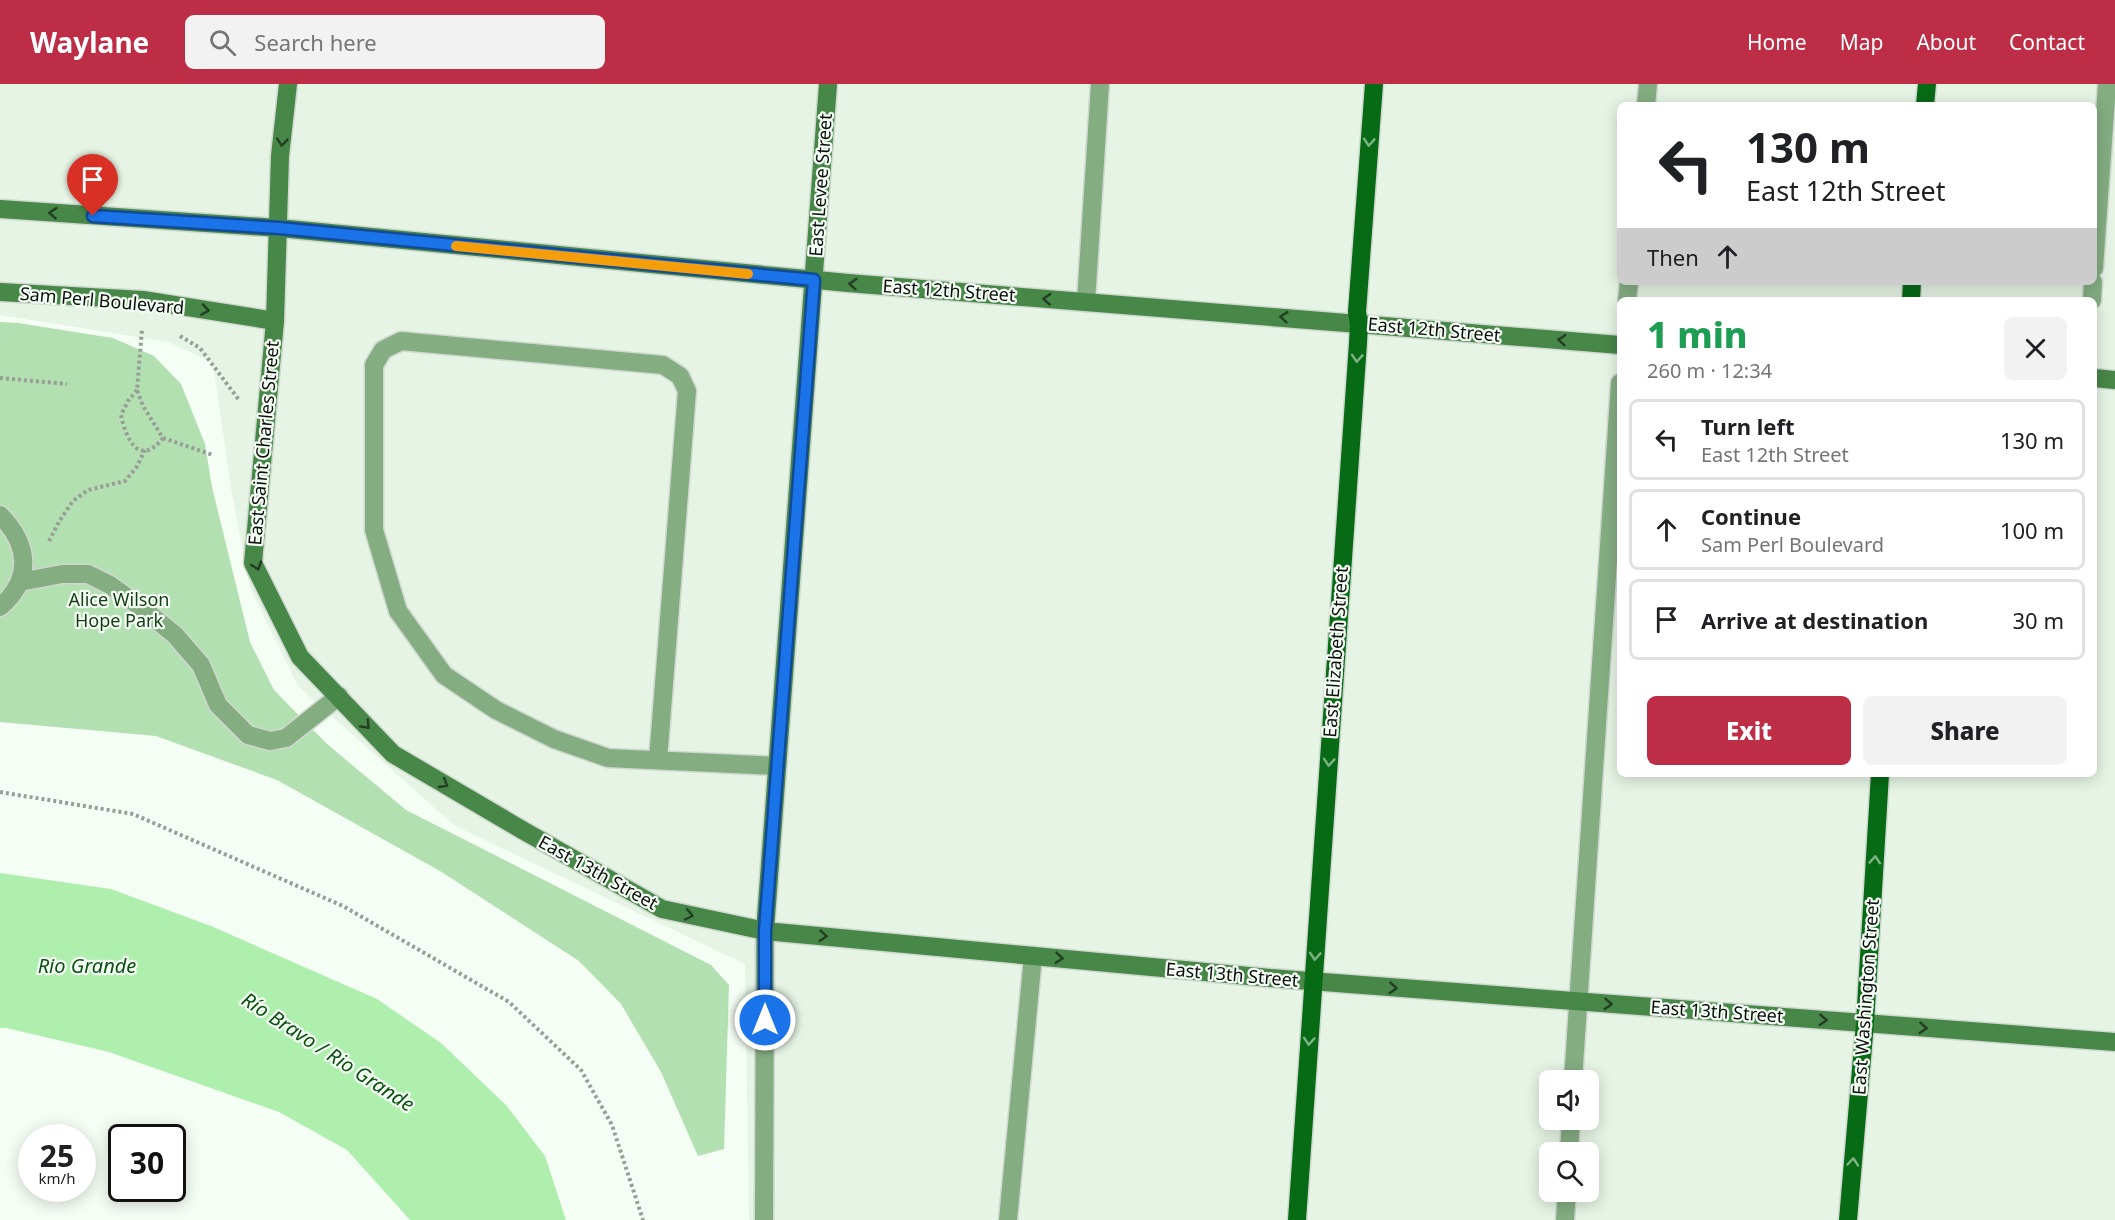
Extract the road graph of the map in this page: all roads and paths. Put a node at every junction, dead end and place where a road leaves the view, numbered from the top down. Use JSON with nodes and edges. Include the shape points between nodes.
{"nodes":[{"id":1,"x":288,"y":84,"type":"edge"},
{"id":2,"x":828,"y":84,"type":"edge"},
{"id":3,"x":1100,"y":84,"type":"edge"},
{"id":4,"x":1374,"y":84,"type":"edge"},
{"id":5,"x":1647,"y":84,"type":"edge"},
{"id":6,"x":1927,"y":84,"type":"edge"},
{"id":7,"x":2108,"y":84,"type":"edge"},
{"id":8,"x":1646,"y":102,"type":"edge"},
{"id":9,"x":1925,"y":102,"type":"edge"},
{"id":10,"x":0,"y":209,"type":"edge"},
{"id":11,"x":279,"y":228,"type":"junction"},
{"id":12,"x":2097,"y":229,"type":"edge"},
{"id":13,"x":814,"y":280,"type":"junction"},
{"id":14,"x":0,"y":292,"type":"edge"},
{"id":15,"x":1086,"y":302,"type":"junction"},
{"id":16,"x":275,"y":321,"type":"junction"},
{"id":17,"x":1359,"y":324,"type":"junction"},
{"id":18,"x":179,"y":335,"type":"dead end"},
{"id":19,"x":142,"y":343,"type":"dead end"},
{"id":20,"x":1617,"y":345,"type":"edge"},
{"id":21,"x":0,"y":378,"type":"edge"},
{"id":22,"x":2097,"y":378,"type":"edge"},
{"id":23,"x":2115,"y":380,"type":"edge"},
{"id":24,"x":67,"y":384,"type":"dead end"},
{"id":25,"x":137,"y":390,"type":"junction"},
{"id":26,"x":1617,"y":426,"type":"edge"},
{"id":27,"x":265,"y":435,"type":"junction"},
{"id":28,"x":163,"y":438,"type":"junction"},
{"id":29,"x":144,"y":450,"type":"junction"},
{"id":30,"x":213,"y":455,"type":"dead end"},
{"id":31,"x":0,"y":515,"type":"edge"},
{"id":32,"x":20,"y":582,"type":"junction"},
{"id":33,"x":0,"y":607,"type":"edge"},
{"id":34,"x":339,"y":696,"type":"junction"},
{"id":35,"x":393,"y":754,"type":"joint"},
{"id":36,"x":658,"y":760,"type":"junction"},
{"id":37,"x":777,"y":766,"type":"junction"},
{"id":38,"x":1881,"y":777,"type":"edge"},
{"id":39,"x":0,"y":792,"type":"edge"},
{"id":40,"x":765,"y":931,"type":"junction"},
{"id":41,"x":1033,"y":956,"type":"junction"},
{"id":42,"x":1313,"y":982,"type":"junction"},
{"id":43,"x":1577,"y":1002,"type":"junction"},
{"id":44,"x":1865,"y":1023,"type":"junction"},
{"id":45,"x":2115,"y":1042,"type":"edge"},
{"id":46,"x":1574,"y":1070,"type":"edge"},
{"id":47,"x":1566,"y":1202,"type":"edge"},
{"id":48,"x":643,"y":1220,"type":"edge"},
{"id":49,"x":764,"y":1220,"type":"edge"},
{"id":50,"x":1008,"y":1220,"type":"edge"},
{"id":51,"x":1297,"y":1220,"type":"edge"},
{"id":52,"x":1565,"y":1220,"type":"edge"},
{"id":53,"x":1848,"y":1220,"type":"edge"}],
"edges":[{"from":1,"to":11,"type":"main road","name":"East Saint Charles Street","one_way":true,"via":[[280,156]]},
{"from":2,"to":13,"type":"main road","name":"East Levee Street"},
{"from":3,"to":15,"type":"street"},
{"from":4,"to":17,"type":"main road","name":"East Elizabeth Street","one_way":true},
{"from":5,"to":8,"type":"street"},
{"from":6,"to":9,"type":"main road"},
{"from":7,"to":12,"type":"street"},
{"from":11,"to":10,"type":"main road","one_way":true},
{"from":11,"to":13,"type":"main road","name":"East 12th Street"},
{"from":11,"to":16,"type":"main road","name":"East Saint Charles Street"},
{"from":15,"to":13,"type":"main road","name":"East 12th Street","one_way":true},
{"from":13,"to":37,"type":"main road","name":"East Levee Street"},
{"from":14,"to":16,"type":"main road","name":"Sam Perl Boulevard","one_way":true,"via":[[143,300]]},
{"from":17,"to":15,"type":"main road","name":"East 12th Street","one_way":true},
{"from":16,"to":27,"type":"main road","name":"East Saint Charles Street"},
{"from":20,"to":17,"type":"main road","name":"East 12th Street","one_way":true},
{"from":17,"to":42,"type":"main road","name":"East Elizabeth Street","one_way":true},
{"from":18,"to":27,"type":"path","via":[[200,348]]},
{"from":19,"to":25,"type":"path"},
{"from":21,"to":24,"type":"path"},
{"from":22,"to":23,"type":"main road"},
{"from":25,"to":28,"type":"path"},
{"from":25,"to":29,"type":"path","via":[[121,415],[129,441],[138,450]]},
{"from":26,"to":43,"type":"street"},
{"from":27,"to":34,"type":"main road","name":"East Saint Charles Street","one_way":true,"via":[[253,562],[300,657]]},
{"from":28,"to":29,"type":"path","via":[[156,446]]},
{"from":28,"to":30,"type":"path"},
{"from":29,"to":32,"type":"path","via":[[125,481],[88,490],[73,501]]},
{"from":31,"to":32,"type":"street","via":[[13,528],[21,545],[24,564]]},
{"from":32,"to":33,"type":"street"},
{"from":32,"to":34,"type":"street","via":[[62,574],[88,574],[110,585],[175,635],[201,665],[218,705],[248,735],[270,741],[286,738]]},
{"from":34,"to":35,"type":"main road","name":"East Saint Charles Street","one_way":true},
{"from":35,"to":40,"type":"main road","name":"East 13th Street","one_way":true,"via":[[662,909]]},
{"from":36,"to":36,"type":"street","via":[[608,758],[554,739],[496,710],[444,675],[398,611],[374,530],[374,365],[383,350],[401,341],[663,365],[680,376],[687,391]]},
{"from":36,"to":37,"type":"street"},
{"from":37,"to":40,"type":"main road","name":"East Levee Street"},
{"from":44,"to":38,"type":"main road","name":"East Washington Street","one_way":true},
{"from":39,"to":48,"type":"path","via":[[133,814],[343,906],[509,1002],[581,1070],[612,1125]]},
{"from":40,"to":41,"type":"main road","name":"East 13th Street","one_way":true},
{"from":40,"to":49,"type":"street","name":"East Levee Street"},
{"from":41,"to":42,"type":"main road","name":"East 13th Street","one_way":true},
{"from":41,"to":50,"type":"street"},
{"from":42,"to":43,"type":"main road","name":"East 13th Street","one_way":true},
{"from":42,"to":51,"type":"main road","name":"East Elizabeth Street","one_way":true},
{"from":43,"to":44,"type":"main road","name":"East 13th Street","one_way":true},
{"from":43,"to":46,"type":"street"},
{"from":44,"to":45,"type":"main road","name":"East 13th Street","one_way":true},
{"from":53,"to":44,"type":"main road","name":"East Washington Street","one_way":true},
{"from":47,"to":52,"type":"street"}]}
